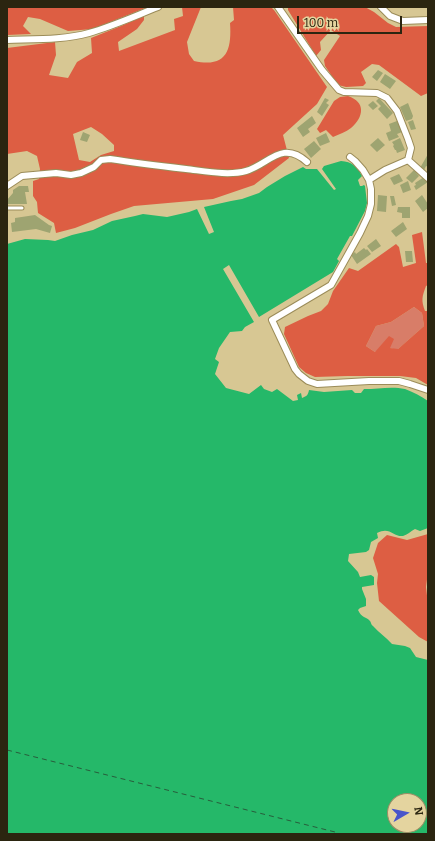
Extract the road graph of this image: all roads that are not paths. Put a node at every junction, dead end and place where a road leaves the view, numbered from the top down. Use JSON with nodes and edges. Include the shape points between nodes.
{"nodes":[{"id":1,"x":158,"y":7,"type":"edge"},
{"id":2,"x":278,"y":7,"type":"edge"},
{"id":3,"x":380,"y":7,"type":"edge"},
{"id":4,"x":428,"y":20,"type":"edge"},
{"id":5,"x":7,"y":40,"type":"edge"},
{"id":6,"x":350,"y":157,"type":"dead end"},
{"id":7,"x":408,"y":160,"type":"junction"},
{"id":8,"x":307,"y":162,"type":"dead end"},
{"id":9,"x":428,"y":178,"type":"edge"},
{"id":10,"x":369,"y":180,"type":"junction"},
{"id":11,"x":7,"y":186,"type":"edge"},
{"id":12,"x":7,"y":208,"type":"edge"},
{"id":13,"x":22,"y":208,"type":"dead end"},
{"id":14,"x":428,"y":390,"type":"edge"}],
"edges":[{"from":1,"to":5,"type":"street","via":[[88,33]]},
{"from":2,"to":7,"type":"street","via":[[339,90],[376,93],[387,98],[397,111],[408,139],[411,148]]},
{"from":3,"to":4,"type":"street","via":[[397,19]]},
{"from":6,"to":10,"type":"street","via":[[356,161]]},
{"from":7,"to":9,"type":"street"},
{"from":7,"to":10,"type":"street"},
{"from":8,"to":11,"type":"street","via":[[302,157],[289,153],[279,154],[246,171],[233,173],[110,159],[101,160],[94,167],[81,173],[22,176]]},
{"from":10,"to":14,"type":"street","via":[[372,197],[370,211],[331,285],[272,320],[296,369],[308,381],[318,384],[399,381]]},
{"from":12,"to":13,"type":"lane"}]}
